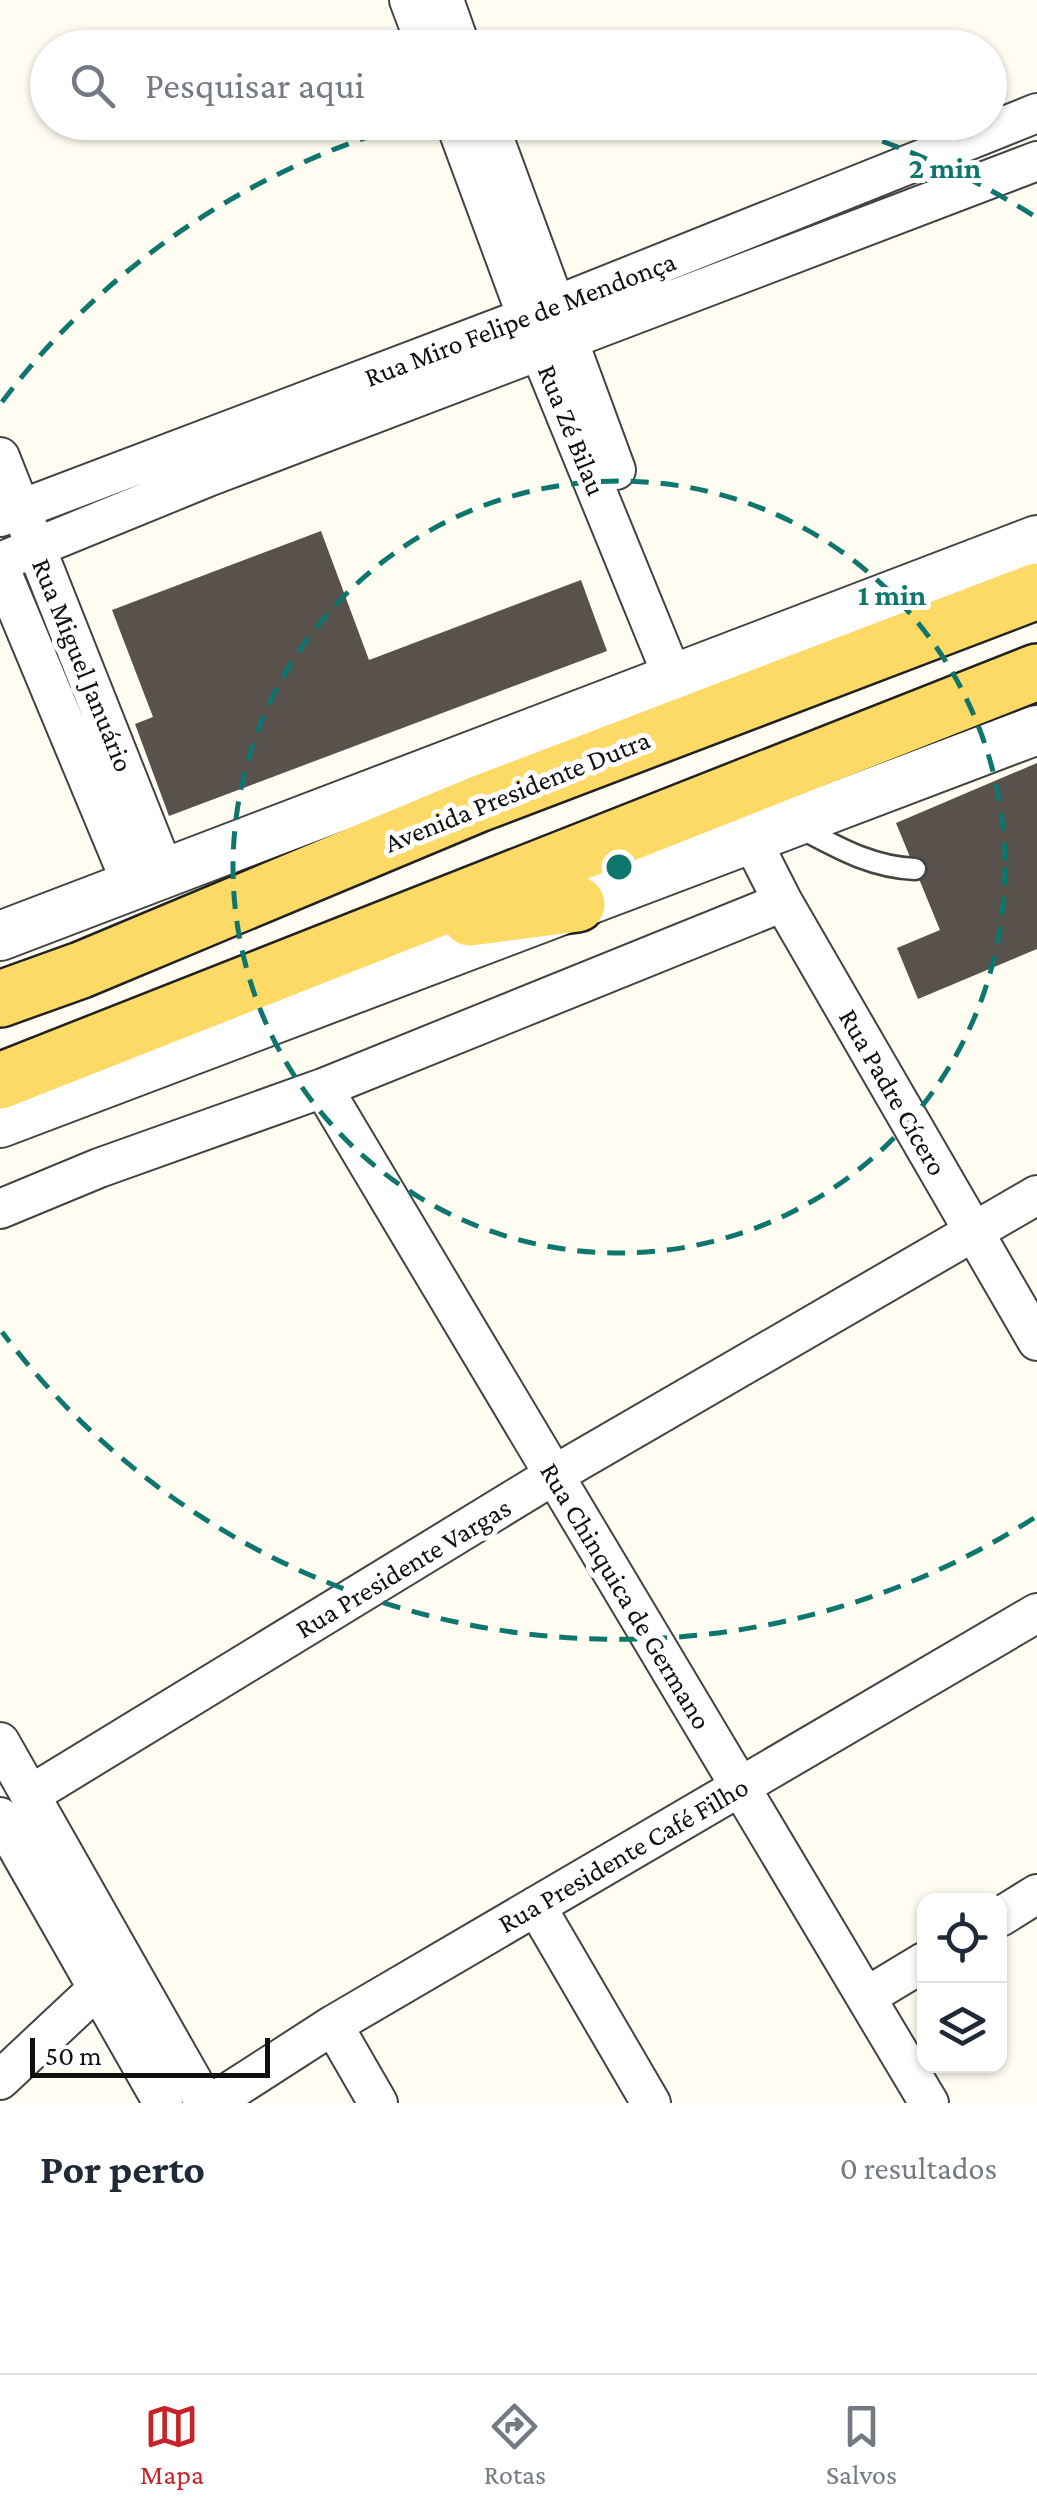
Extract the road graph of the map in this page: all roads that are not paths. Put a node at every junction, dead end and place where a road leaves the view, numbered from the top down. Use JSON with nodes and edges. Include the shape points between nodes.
{"nodes":[{"id":1,"x":409,"y":0,"type":"edge"},
{"id":2,"x":444,"y":0,"type":"edge"},
{"id":3,"x":420,"y":30,"type":"edge"},
{"id":4,"x":455,"y":30,"type":"edge"},
{"id":5,"x":1037,"y":113,"type":"edge"},
{"id":6,"x":1007,"y":126,"type":"edge"},
{"id":7,"x":463,"y":140,"type":"edge"},
{"id":8,"x":493,"y":140,"type":"edge"},
{"id":9,"x":976,"y":140,"type":"edge"},
{"id":10,"x":1037,"y":160,"type":"edge"},
{"id":11,"x":547,"y":329,"type":"junction"},
{"id":12,"x":304,"y":422,"type":"junction"},
{"id":13,"x":0,"y":457,"type":"edge"},
{"id":14,"x":10,"y":513,"type":"edge"},
{"id":15,"x":1037,"y":540,"type":"edge"},
{"id":16,"x":36,"y":547,"type":"junction"},
{"id":17,"x":0,"y":565,"type":"edge"},
{"id":18,"x":1037,"y":591,"type":"edge"},
{"id":19,"x":1037,"y":672,"type":"edge"},
{"id":20,"x":684,"y":676,"type":"junction"},
{"id":21,"x":1037,"y":730,"type":"edge"},
{"id":22,"x":772,"y":832,"type":"junction"},
{"id":23,"x":914,"y":869,"type":"dead end"},
{"id":24,"x":149,"y":879,"type":"junction"},
{"id":25,"x":782,"y":902,"type":"junction"},
{"id":26,"x":577,"y":904,"type":"junction"},
{"id":27,"x":392,"y":927,"type":"junction"},
{"id":28,"x":0,"y":936,"type":"edge"},
{"id":29,"x":82,"y":970,"type":"junction"},
{"id":30,"x":0,"y":1000,"type":"edge"},
{"id":31,"x":104,"y":1040,"type":"junction"},
{"id":32,"x":0,"y":1081,"type":"edge"},
{"id":33,"x":323,"y":1088,"type":"junction"},
{"id":34,"x":0,"y":1123,"type":"edge"},
{"id":35,"x":1037,"y":1195,"type":"edge"},
{"id":36,"x":0,"y":1209,"type":"edge"},
{"id":37,"x":974,"y":1232,"type":"junction"},
{"id":38,"x":1037,"y":1341,"type":"edge"},
{"id":39,"x":554,"y":1476,"type":"junction"},
{"id":40,"x":1037,"y":1612,"type":"edge"},
{"id":41,"x":0,"y":1742,"type":"edge"},
{"id":42,"x":740,"y":1787,"type":"junction"},
{"id":43,"x":30,"y":1795,"type":"junction"},
{"id":44,"x":0,"y":1818,"type":"edge"},
{"id":45,"x":1037,"y":1894,"type":"edge"},
{"id":46,"x":536,"y":1906,"type":"junction"},
{"id":47,"x":1007,"y":1913,"type":"edge"},
{"id":48,"x":127,"y":1963,"type":"junction"},
{"id":49,"x":917,"y":1966,"type":"edge"},
{"id":50,"x":96,"y":1988,"type":"junction"},
{"id":51,"x":866,"y":1997,"type":"junction"},
{"id":52,"x":333,"y":2024,"type":"junction"},
{"id":53,"x":0,"y":2080,"type":"edge"},
{"id":54,"x":162,"y":2103,"type":"edge"},
{"id":55,"x":208,"y":2103,"type":"edge"},
{"id":56,"x":378,"y":2103,"type":"edge"},
{"id":57,"x":651,"y":2103,"type":"edge"},
{"id":58,"x":929,"y":2103,"type":"edge"}],
"edges":[{"from":1,"to":3,"type":"street"},
{"from":2,"to":4,"type":"street"},
{"from":5,"to":6,"type":"street","name":"Rua Miro Felipe de Mendonça"},
{"from":7,"to":11,"type":"street","name":"Rua Zé Bilau"},
{"from":8,"to":11,"type":"street","name":"Rua Zé Bilau"},
{"from":9,"to":11,"type":"street","name":"Rua Miro Felipe de Mendonça"},
{"from":10,"to":11,"type":"street","name":"Rua Miro Felipe de Mendonça"},
{"from":11,"to":12,"type":"street","name":"Rua Miro Felipe de Mendonça"},
{"from":11,"to":20,"type":"street","name":"Rua Zé Bilau"},
{"from":12,"to":14,"type":"street","name":"Rua Miro Felipe de Mendonça"},
{"from":12,"to":16,"type":"street","name":"Rua Miro Felipe de Mendonça"},
{"from":13,"to":14,"type":"street","name":"Rua Miguel Januário"},
{"from":14,"to":16,"type":"street","name":"Rua Miguel Januário"},
{"from":15,"to":20,"type":"street","name":"Avenida Presidente Dutra"},
{"from":16,"to":17,"type":"street","name":"Rua Miro Felipe de Mendonça"},
{"from":16,"to":24,"type":"street","name":"Rua Miguel Januário"},
{"from":17,"to":24,"type":"street","name":"Rua Miguel Januário"},
{"from":18,"to":29,"type":"main road","name":"Avenida Presidente Dutra","via":[[478,804]]},
{"from":19,"to":27,"type":"main road"},
{"from":20,"to":24,"type":"street","name":"Avenida Presidente Dutra"},
{"from":21,"to":22,"type":"street"},
{"from":22,"to":23,"type":"lane","via":[[888,868]]},
{"from":22,"to":25,"type":"street","name":"Rua Padre Cícero"},
{"from":22,"to":26,"type":"street"},
{"from":24,"to":28,"type":"street","name":"Avenida Presidente Dutra"},
{"from":25,"to":33,"type":"street"},
{"from":25,"to":37,"type":"street","name":"Rua Padre Cícero"},
{"from":26,"to":27,"type":"main road"},
{"from":26,"to":34,"type":"street"},
{"from":27,"to":31,"type":"main road"},
{"from":29,"to":30,"type":"main road","name":"Avenida Presidente Dutra"},
{"from":29,"to":31,"type":"main road","via":[[119,978],[126,988],[127,1014]]},
{"from":31,"to":32,"type":"main road"},
{"from":33,"to":36,"type":"street"},
{"from":33,"to":39,"type":"street","name":"Rua Chinquica de Germano"},
{"from":35,"to":37,"type":"street","name":"Rua Presidente Vargas"},
{"from":37,"to":38,"type":"street","name":"Rua Padre Cícero"},
{"from":37,"to":39,"type":"street","name":"Rua Presidente Vargas"},
{"from":39,"to":42,"type":"street","name":"Rua Chinquica de Germano"},
{"from":39,"to":43,"type":"street","name":"Rua Presidente Vargas"},
{"from":40,"to":42,"type":"street","name":"Rua Presidente Café Filho"},
{"from":41,"to":43,"type":"street"},
{"from":42,"to":46,"type":"street","name":"Rua Presidente Café Filho"},
{"from":42,"to":51,"type":"street","name":"Rua Chinquica de Germano"},
{"from":43,"to":48,"type":"street"},
{"from":44,"to":50,"type":"street"},
{"from":45,"to":47,"type":"street"},
{"from":46,"to":52,"type":"street","name":"Rua Presidente Café Filho"},
{"from":46,"to":57,"type":"street"},
{"from":48,"to":50,"type":"street"},
{"from":48,"to":55,"type":"street"},
{"from":49,"to":51,"type":"street"},
{"from":50,"to":53,"type":"street"},
{"from":50,"to":54,"type":"street"},
{"from":51,"to":58,"type":"street","name":"Rua Chinquica de Germano"},
{"from":52,"to":55,"type":"street","name":"Rua Presidente Café Filho"},
{"from":52,"to":56,"type":"street"}]}
